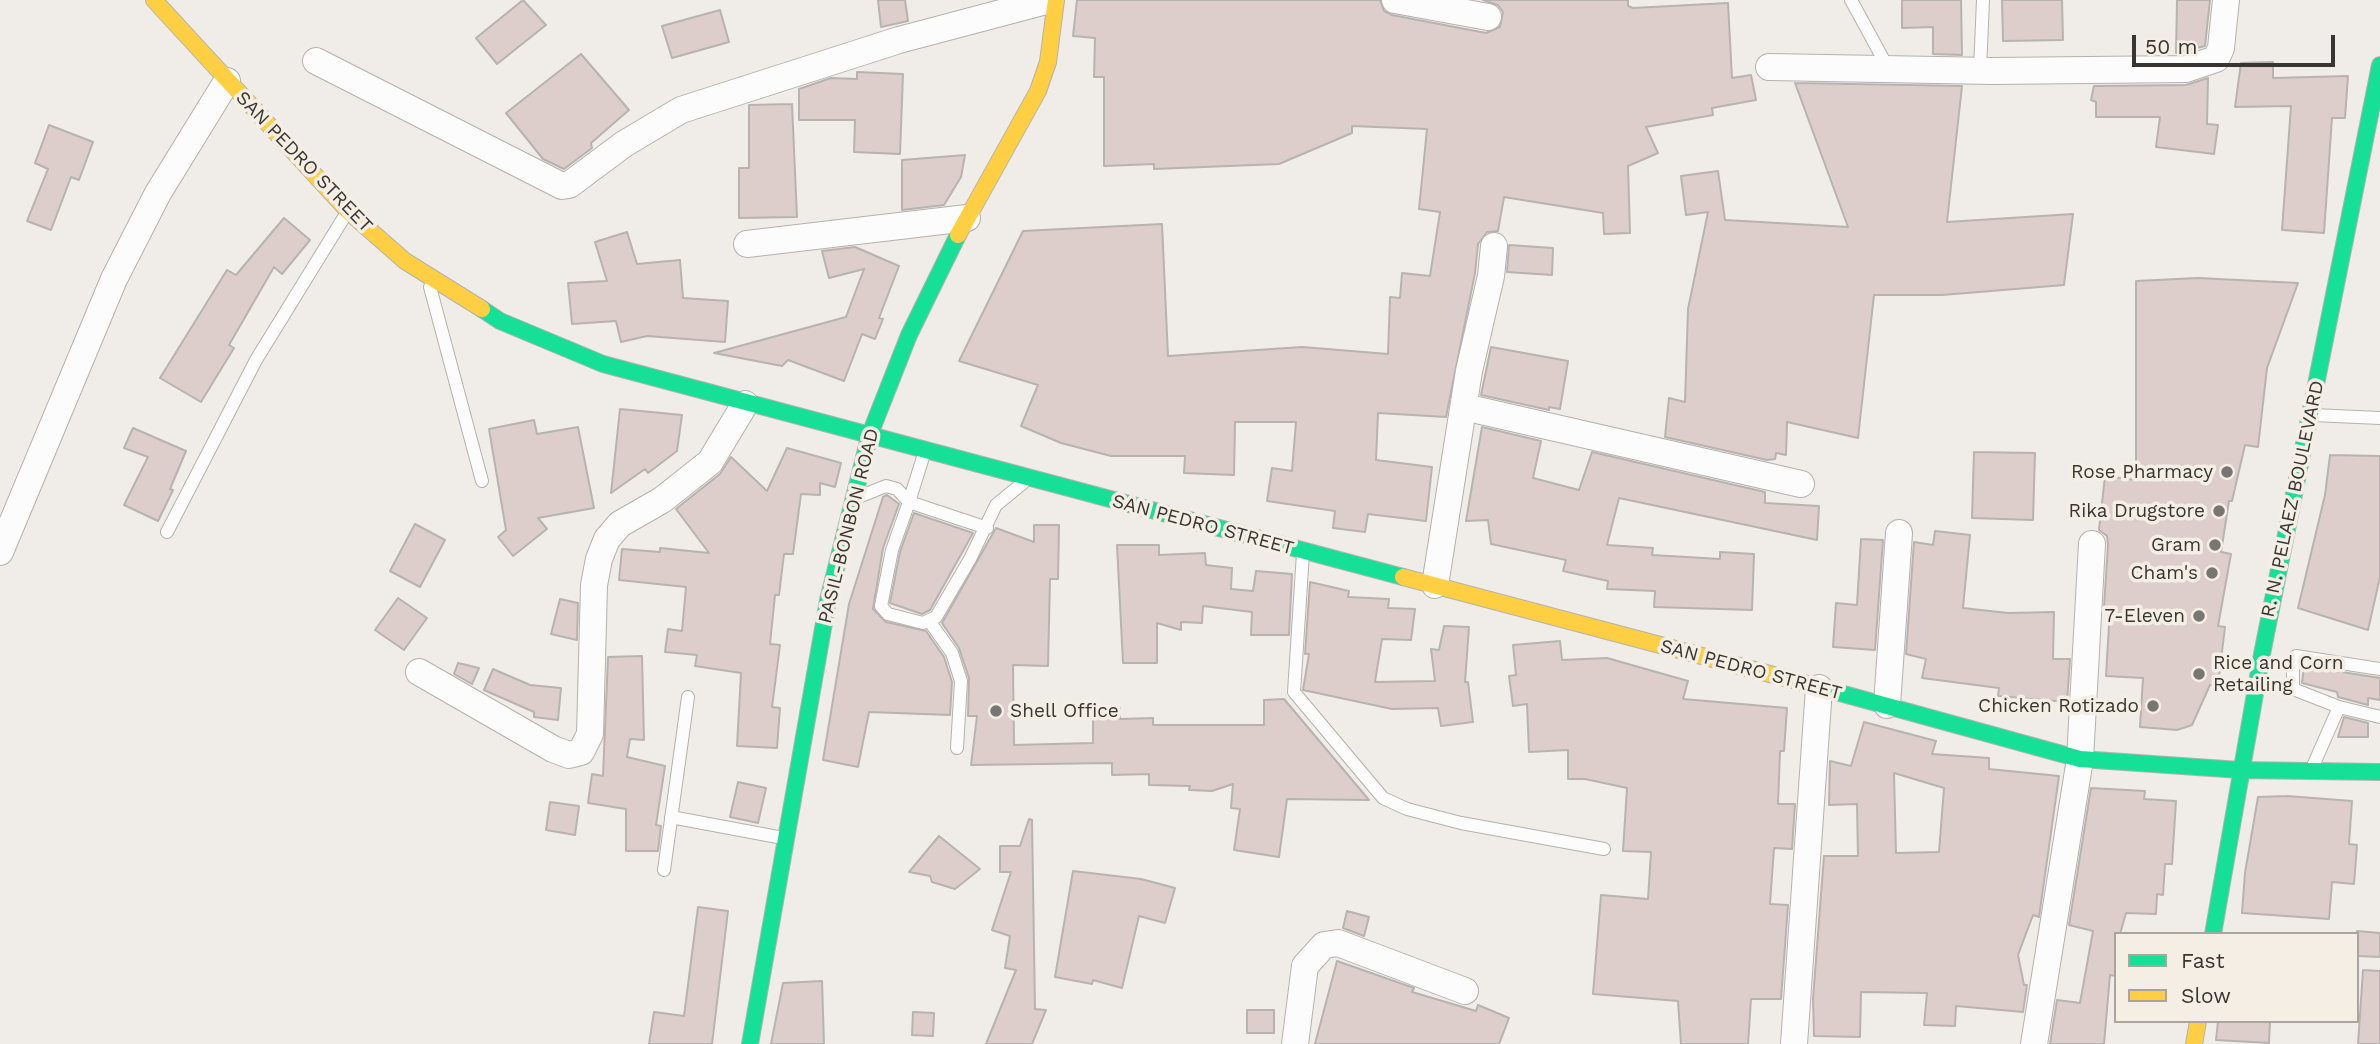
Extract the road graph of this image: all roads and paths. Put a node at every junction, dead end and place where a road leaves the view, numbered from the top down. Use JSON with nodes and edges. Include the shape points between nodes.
{"nodes":[{"id":1,"x":154,"y":0,"type":"edge"},
{"id":2,"x":1050,"y":0,"type":"edge"},
{"id":3,"x":1056,"y":0,"type":"edge"},
{"id":4,"x":1395,"y":0,"type":"edge"},
{"id":5,"x":1851,"y":0,"type":"edge"},
{"id":6,"x":1983,"y":0,"type":"edge"},
{"id":7,"x":2226,"y":0,"type":"edge"},
{"id":8,"x":1488,"y":17,"type":"dead end"},
{"id":9,"x":316,"y":61,"type":"dead end"},
{"id":10,"x":2380,"y":65,"type":"edge"},
{"id":11,"x":1769,"y":67,"type":"dead end"},
{"id":12,"x":1888,"y":68,"type":"junction"},
{"id":13,"x":1980,"y":70,"type":"junction"},
{"id":14,"x":227,"y":81,"type":"junction"},
{"id":15,"x":348,"y":211,"type":"junction"},
{"id":16,"x":967,"y":218,"type":"junction"},
{"id":17,"x":747,"y":244,"type":"dead end"},
{"id":18,"x":1494,"y":246,"type":"dead end"},
{"id":19,"x":427,"y":276,"type":"junction"},
{"id":20,"x":745,"y":404,"type":"junction"},
{"id":21,"x":1464,"y":407,"type":"junction"},
{"id":22,"x":2309,"y":415,"type":"junction"},
{"id":23,"x":2380,"y":418,"type":"edge"},
{"id":24,"x":870,"y":434,"type":"junction"},
{"id":25,"x":925,"y":451,"type":"junction"},
{"id":26,"x":1028,"y":478,"type":"junction"},
{"id":27,"x":482,"y":481,"type":"dead end"},
{"id":28,"x":1801,"y":484,"type":"dead end"},
{"id":29,"x":852,"y":502,"type":"junction"},
{"id":30,"x":909,"y":502,"type":"junction"},
{"id":31,"x":987,"y":528,"type":"junction"},
{"id":32,"x":167,"y":532,"type":"dead end"},
{"id":33,"x":1899,"y":533,"type":"dead end"},
{"id":34,"x":2092,"y":544,"type":"dead end"},
{"id":35,"x":0,"y":552,"type":"edge"},
{"id":36,"x":1303,"y":552,"type":"junction"},
{"id":37,"x":1434,"y":585,"type":"junction"},
{"id":38,"x":930,"y":622,"type":"junction"},
{"id":39,"x":2277,"y":659,"type":"junction"},
{"id":40,"x":2380,"y":669,"type":"edge"},
{"id":41,"x":419,"y":672,"type":"dead end"},
{"id":42,"x":1819,"y":688,"type":"junction"},
{"id":43,"x":688,"y":697,"type":"dead end"},
{"id":44,"x":1887,"y":705,"type":"junction"},
{"id":45,"x":2339,"y":706,"type":"junction"},
{"id":46,"x":2380,"y":715,"type":"edge"},
{"id":47,"x":957,"y":748,"type":"dead end"},
{"id":48,"x":2080,"y":759,"type":"junction"},
{"id":49,"x":2240,"y":770,"type":"junction"},
{"id":50,"x":2380,"y":772,"type":"edge"},
{"id":51,"x":2311,"y":773,"type":"junction"},
{"id":52,"x":671,"y":817,"type":"junction"},
{"id":53,"x":787,"y":839,"type":"junction"},
{"id":54,"x":1604,"y":849,"type":"dead end"},
{"id":55,"x":664,"y":870,"type":"dead end"},
{"id":56,"x":2213,"y":932,"type":"edge"},
{"id":57,"x":1465,"y":991,"type":"dead end"},
{"id":58,"x":2198,"y":1023,"type":"edge"},
{"id":59,"x":750,"y":1044,"type":"edge"},
{"id":60,"x":1295,"y":1044,"type":"edge"},
{"id":61,"x":1794,"y":1044,"type":"edge"},
{"id":62,"x":2034,"y":1044,"type":"edge"},
{"id":63,"x":2194,"y":1044,"type":"edge"}],
"edges":[{"from":1,"to":14,"type":"main road","name":"SAN PEDRO STREET"},
{"from":2,"to":9,"type":"street","via":[[899,40],[681,110],[624,144],[569,186]]},
{"from":3,"to":16,"type":"main road","name":"PASIL-BONBON ROAD","via":[[1048,62],[1038,91]]},
{"from":4,"to":8,"type":"street"},
{"from":5,"to":12,"type":"lane"},
{"from":6,"to":13,"type":"lane"},
{"from":7,"to":13,"type":"street","via":[[2221,48],[2216,59],[2204,65],[2151,70]]},
{"from":10,"to":22,"type":"main road","name":"R. N. PELAEZ BOULEVARD"},
{"from":11,"to":12,"type":"street"},
{"from":12,"to":13,"type":"street"},
{"from":14,"to":15,"type":"main road","name":"SAN PEDRO STREET"},
{"from":14,"to":35,"type":"street","via":[[163,183],[114,279]]},
{"from":15,"to":19,"type":"main road","name":"SAN PEDRO STREET"},
{"from":15,"to":32,"type":"lane","via":[[256,360]]},
{"from":16,"to":17,"type":"street"},
{"from":16,"to":24,"type":"main road","name":"PASIL-BONBON ROAD","via":[[908,335]]},
{"from":18,"to":21,"type":"street"},
{"from":19,"to":20,"type":"main road","name":"SAN PEDRO STREET","via":[[500,321],[578,355]]},
{"from":19,"to":27,"type":"lane"},
{"from":20,"to":24,"type":"main road","name":"SAN PEDRO STREET"},
{"from":20,"to":41,"type":"street","via":[[710,462],[662,500],[620,524],[607,539],[594,585],[590,734],[581,752],[569,755],[552,748]]},
{"from":21,"to":28,"type":"street"},
{"from":21,"to":37,"type":"street"},
{"from":22,"to":23,"type":"lane"},
{"from":22,"to":39,"type":"main road","name":"R. N. PELAEZ BOULEVARD"},
{"from":24,"to":25,"type":"main road","name":"SAN PEDRO STREET"},
{"from":24,"to":29,"type":"main road","name":"PASIL-BONBON ROAD"},
{"from":25,"to":26,"type":"main road","name":"SAN PEDRO STREET"},
{"from":25,"to":30,"type":"lane"},
{"from":26,"to":31,"type":"lane","via":[[996,505]]},
{"from":26,"to":36,"type":"main road","name":"SAN PEDRO STREET"},
{"from":29,"to":30,"type":"lane","via":[[886,486],[897,489]]},
{"from":29,"to":53,"type":"main road","name":"PASIL-BONBON ROAD","via":[[828,600]]},
{"from":30,"to":31,"type":"lane"},
{"from":30,"to":38,"type":"lane","via":[[892,550],[881,606],[888,614]]},
{"from":31,"to":38,"type":"lane"},
{"from":33,"to":44,"type":"street"},
{"from":34,"to":48,"type":"street"},
{"from":36,"to":37,"type":"main road","name":"SAN PEDRO STREET"},
{"from":36,"to":54,"type":"lane","via":[[1294,692],[1383,798],[1461,823]]},
{"from":37,"to":42,"type":"main road","name":"SAN PEDRO STREET"},
{"from":38,"to":47,"type":"lane","via":[[952,653],[961,681]]},
{"from":39,"to":40,"type":"lane","via":[[2295,656]]},
{"from":39,"to":45,"type":"lane","via":[[2296,692]]},
{"from":39,"to":49,"type":"main road","name":"R. N. PELAEZ BOULEVARD"},
{"from":42,"to":44,"type":"main road","name":"SAN PEDRO STREET"},
{"from":42,"to":61,"type":"street"},
{"from":43,"to":52,"type":"lane"},
{"from":44,"to":48,"type":"main road","name":"SAN PEDRO STREET"},
{"from":45,"to":46,"type":"lane"},
{"from":45,"to":51,"type":"lane"},
{"from":48,"to":49,"type":"main road","name":"SAN PEDRO STREET"},
{"from":48,"to":62,"type":"street"},
{"from":49,"to":51,"type":"main road","name":"SAN PEDRO STREET"},
{"from":49,"to":56,"type":"main road","name":"R. N. PELAEZ BOULEVARD"},
{"from":50,"to":51,"type":"main road","name":"SAN PEDRO STREET"},
{"from":52,"to":53,"type":"lane"},
{"from":52,"to":55,"type":"lane"},
{"from":53,"to":59,"type":"main road","name":"PASIL-BONBON ROAD"},
{"from":57,"to":60,"type":"street","via":[[1338,943],[1324,945],[1305,966]]},
{"from":58,"to":63,"type":"main road"}]}
